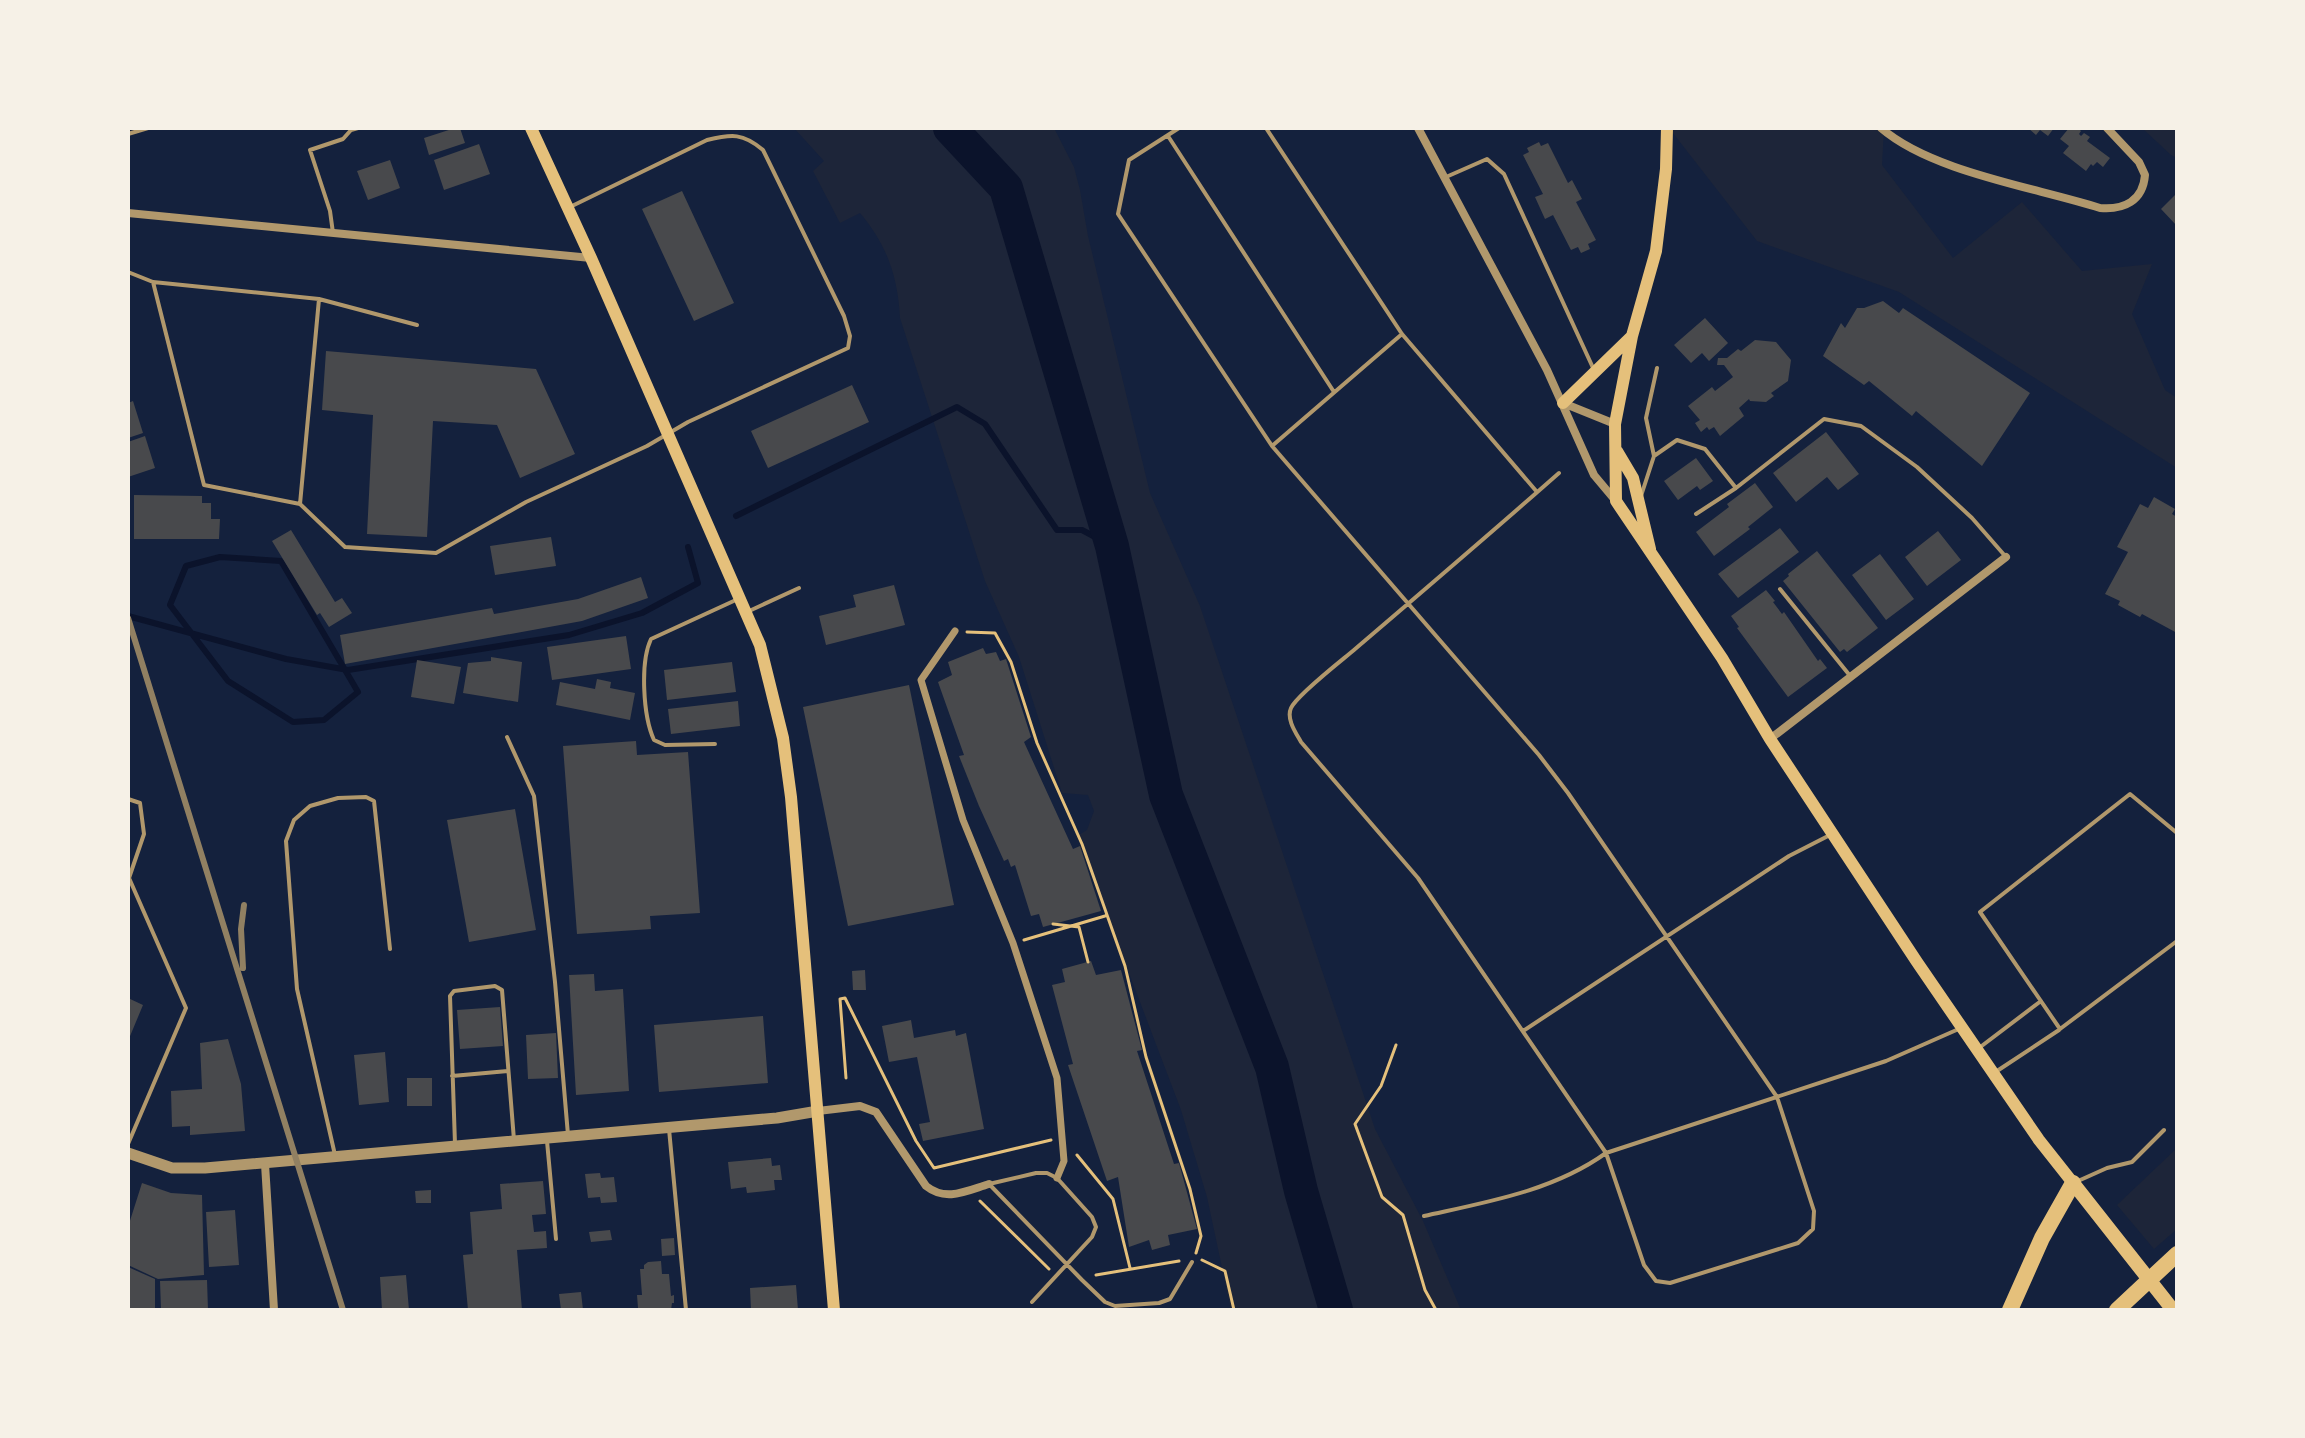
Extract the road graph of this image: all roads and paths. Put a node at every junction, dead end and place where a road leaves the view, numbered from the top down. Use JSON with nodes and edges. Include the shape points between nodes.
{"nodes":[{"id":1,"x":148,"y":128,"type":"edge"},
{"id":2,"x":358,"y":128,"type":"edge"},
{"id":3,"x":531,"y":128,"type":"edge"},
{"id":4,"x":1179,"y":128,"type":"edge"},
{"id":5,"x":1266,"y":128,"type":"edge"},
{"id":6,"x":1418,"y":128,"type":"edge"},
{"id":7,"x":1667,"y":128,"type":"edge"},
{"id":8,"x":1881,"y":128,"type":"edge"},
{"id":9,"x":2107,"y":128,"type":"edge"},
{"id":10,"x":128,"y":134,"type":"edge"},
{"id":11,"x":1168,"y":135,"type":"junction"},
{"id":12,"x":1444,"y":178,"type":"junction"},
{"id":13,"x":128,"y":191,"type":"edge"},
{"id":14,"x":568,"y":208,"type":"junction"},
{"id":15,"x":128,"y":213,"type":"edge"},
{"id":16,"x":333,"y":233,"type":"junction"},
{"id":17,"x":591,"y":258,"type":"junction"},
{"id":18,"x":128,"y":272,"type":"edge"},
{"id":19,"x":153,"y":282,"type":"junction"},
{"id":20,"x":319,"y":299,"type":"junction"},
{"id":21,"x":417,"y":325,"type":"dead end"},
{"id":22,"x":1402,"y":334,"type":"junction"},
{"id":23,"x":1632,"y":336,"type":"junction"},
{"id":24,"x":1657,"y":368,"type":"dead end"},
{"id":25,"x":1595,"y":373,"type":"junction"},
{"id":26,"x":1334,"y":392,"type":"junction"},
{"id":27,"x":1563,"y":403,"type":"junction"},
{"id":28,"x":1615,"y":424,"type":"junction"},
{"id":29,"x":668,"y":433,"type":"junction"},
{"id":30,"x":1272,"y":446,"type":"junction"},
{"id":31,"x":1617,"y":451,"type":"junction"},
{"id":32,"x":1654,"y":456,"type":"junction"},
{"id":33,"x":1559,"y":473,"type":"dead end"},
{"id":34,"x":1736,"y":488,"type":"junction"},
{"id":35,"x":1537,"y":492,"type":"junction"},
{"id":36,"x":1640,"y":498,"type":"junction"},
{"id":37,"x":1616,"y":501,"type":"junction"},
{"id":38,"x":300,"y":504,"type":"junction"},
{"id":39,"x":1696,"y":514,"type":"dead end"},
{"id":40,"x":1652,"y":556,"type":"junction"},
{"id":41,"x":2006,"y":557,"type":"joint"},
{"id":42,"x":799,"y":588,"type":"dead end"},
{"id":43,"x":1780,"y":589,"type":"dead end"},
{"id":44,"x":741,"y":598,"type":"junction"},
{"id":45,"x":1408,"y":604,"type":"junction"},
{"id":46,"x":747,"y":612,"type":"junction"},
{"id":47,"x":955,"y":631,"type":"joint"},
{"id":48,"x":1851,"y":678,"type":"junction"},
{"id":49,"x":507,"y":737,"type":"dead end"},
{"id":50,"x":1770,"y":739,"type":"junction"},
{"id":51,"x":715,"y":744,"type":"dead end"},
{"id":52,"x":128,"y":799,"type":"edge"},
{"id":53,"x":2177,"y":833,"type":"edge"},
{"id":54,"x":1832,"y":834,"type":"junction"},
{"id":55,"x":1107,"y":916,"type":"junction"},
{"id":56,"x":1053,"y":924,"type":"dead end"},
{"id":57,"x":1666,"y":936,"type":"junction"},
{"id":58,"x":2177,"y":941,"type":"edge"},
{"id":59,"x":1013,"y":943,"type":"junction"},
{"id":60,"x":390,"y":949,"type":"dead end"},
{"id":61,"x":1088,"y":962,"type":"dead end"},
{"id":62,"x":2041,"y":1001,"type":"junction"},
{"id":63,"x":1963,"y":1028,"type":"junction"},
{"id":64,"x":2060,"y":1029,"type":"junction"},
{"id":65,"x":1523,"y":1031,"type":"junction"},
{"id":66,"x":1396,"y":1045,"type":"dead end"},
{"id":67,"x":1978,"y":1049,"type":"junction"},
{"id":68,"x":508,"y":1071,"type":"junction"},
{"id":69,"x":1995,"y":1073,"type":"junction"},
{"id":70,"x":452,"y":1076,"type":"junction"},
{"id":71,"x":846,"y":1078,"type":"dead end"},
{"id":72,"x":1777,"y":1097,"type":"junction"},
{"id":73,"x":818,"y":1111,"type":"junction"},
{"id":74,"x":669,"y":1128,"type":"junction"},
{"id":75,"x":2164,"y":1130,"type":"dead end"},
{"id":76,"x":568,"y":1137,"type":"junction"},
{"id":77,"x":547,"y":1139,"type":"junction"},
{"id":78,"x":514,"y":1142,"type":"junction"},
{"id":79,"x":128,"y":1144,"type":"edge"},
{"id":80,"x":455,"y":1146,"type":"junction"},
{"id":81,"x":128,"y":1153,"type":"edge"},
{"id":82,"x":1606,"y":1153,"type":"junction"},
{"id":83,"x":336,"y":1158,"type":"junction"},
{"id":84,"x":265,"y":1164,"type":"junction"},
{"id":85,"x":934,"y":1168,"type":"dead end"},
{"id":86,"x":1057,"y":1178,"type":"junction"},
{"id":87,"x":2073,"y":1183,"type":"junction"},
{"id":88,"x":989,"y":1184,"type":"junction"},
{"id":89,"x":1424,"y":1216,"type":"dead end"},
{"id":90,"x":556,"y":1239,"type":"dead end"},
{"id":91,"x":2177,"y":1254,"type":"edge"},
{"id":92,"x":1192,"y":1262,"type":"dead end"},
{"id":93,"x":1067,"y":1266,"type":"junction"},
{"id":94,"x":1032,"y":1302,"type":"dead end"},
{"id":95,"x":274,"y":1310,"type":"edge"},
{"id":96,"x":686,"y":1310,"type":"edge"},
{"id":97,"x":834,"y":1310,"type":"edge"},
{"id":98,"x":1234,"y":1310,"type":"edge"},
{"id":99,"x":1436,"y":1310,"type":"edge"},
{"id":100,"x":2010,"y":1310,"type":"edge"},
{"id":101,"x":2117,"y":1310,"type":"edge"},
{"id":102,"x":2173,"y":1310,"type":"edge"}],
"edges":[{"from":1,"to":10,"type":"lane"},
{"from":2,"to":16,"type":"lane","via":[[310,150]]},
{"from":3,"to":14,"type":"main road"},
{"from":4,"to":11,"type":"lane"},
{"from":5,"to":22,"type":"lane"},
{"from":6,"to":12,"type":"street"},
{"from":7,"to":23,"type":"main road","via":[[1656,251]]},
{"from":8,"to":9,"type":"street","via":[[1940,161],[2100,208],[2118,208],[2138,197],[2145,175]]},
{"from":11,"to":26,"type":"lane"},
{"from":11,"to":30,"type":"lane","via":[[1129,160],[1118,214]]},
{"from":12,"to":25,"type":"lane","via":[[1487,159],[1504,174]]},
{"from":12,"to":27,"type":"street"},
{"from":13,"to":15,"type":"lane"},
{"from":14,"to":17,"type":"main road"},
{"from":14,"to":29,"type":"lane","via":[[707,140],[749,138],[763,150],[844,316],[848,348]]},
{"from":15,"to":16,"type":"street"},
{"from":16,"to":17,"type":"street"},
{"from":17,"to":29,"type":"main road"},
{"from":18,"to":19,"type":"lane"},
{"from":19,"to":20,"type":"lane"},
{"from":19,"to":38,"type":"lane","via":[[204,485]]},
{"from":20,"to":21,"type":"lane"},
{"from":20,"to":38,"type":"lane"},
{"from":22,"to":26,"type":"lane"},
{"from":22,"to":35,"type":"lane"},
{"from":23,"to":25,"type":"main road"},
{"from":23,"to":28,"type":"main road"},
{"from":24,"to":32,"type":"lane","via":[[1646,418]]},
{"from":25,"to":27,"type":"main road"},
{"from":26,"to":30,"type":"lane"},
{"from":27,"to":28,"type":"street"},
{"from":27,"to":37,"type":"street","via":[[1594,475]]},
{"from":28,"to":31,"type":"main road"},
{"from":29,"to":38,"type":"lane","via":[[436,553],[345,547]]},
{"from":29,"to":44,"type":"main road"},
{"from":30,"to":45,"type":"lane"},
{"from":31,"to":36,"type":"main road"},
{"from":31,"to":37,"type":"main road"},
{"from":32,"to":34,"type":"lane","via":[[1677,440],[1705,449]]},
{"from":32,"to":36,"type":"lane"},
{"from":33,"to":35,"type":"lane"},
{"from":34,"to":39,"type":"lane"},
{"from":34,"to":41,"type":"lane","via":[[1824,419],[1861,426],[1917,467]]},
{"from":35,"to":45,"type":"lane"},
{"from":36,"to":40,"type":"main road"},
{"from":37,"to":40,"type":"main road"},
{"from":40,"to":50,"type":"main road"},
{"from":41,"to":48,"type":"street"},
{"from":42,"to":46,"type":"lane"},
{"from":43,"to":48,"type":"lane"},
{"from":44,"to":46,"type":"main road"},
{"from":44,"to":51,"type":"lane","via":[[651,639],[645,651],[647,711],[654,740],[665,745]]},
{"from":45,"to":57,"type":"lane","via":[[1554,774]]},
{"from":45,"to":65,"type":"lane","via":[[1314,684],[1291,708],[1290,720],[1301,742],[1418,878]]},
{"from":46,"to":73,"type":"main road","via":[[783,738]]},
{"from":47,"to":55,"type":"path","via":[[995,633],[1011,662],[1037,743]]},
{"from":47,"to":59,"type":"street","via":[[921,680],[963,820]]},
{"from":48,"to":50,"type":"street"},
{"from":49,"to":76,"type":"lane","via":[[534,796]]},
{"from":50,"to":54,"type":"main road"},
{"from":52,"to":79,"type":"lane","via":[[140,803],[144,834],[129,878],[186,1008]]},
{"from":53,"to":62,"type":"lane","via":[[2130,794],[1980,912]]},
{"from":54,"to":57,"type":"lane"},
{"from":54,"to":63,"type":"main road"},
{"from":55,"to":59,"type":"path"},
{"from":55,"to":98,"type":"path","via":[[1190,1189],[1201,1236],[1195,1256],[1225,1271]]},
{"from":56,"to":61,"type":"path","via":[[1079,927]]},
{"from":57,"to":65,"type":"lane"},
{"from":57,"to":72,"type":"lane"},
{"from":58,"to":64,"type":"lane"},
{"from":59,"to":86,"type":"street","via":[[1057,1078],[1064,1161]]},
{"from":60,"to":83,"type":"lane","via":[[374,801],[338,798],[310,806],[294,820],[286,841],[287,874],[299,1001]]},
{"from":62,"to":64,"type":"lane"},
{"from":62,"to":67,"type":"lane"},
{"from":63,"to":67,"type":"main road"},
{"from":63,"to":72,"type":"lane","via":[[1886,1061]]},
{"from":64,"to":69,"type":"lane"},
{"from":65,"to":82,"type":"lane"},
{"from":66,"to":99,"type":"path","via":[[1381,1086],[1355,1124],[1382,1197],[1403,1215]]},
{"from":67,"to":69,"type":"main road"},
{"from":68,"to":70,"type":"lane"},
{"from":68,"to":70,"type":"lane","via":[[502,990],[495,986],[451,993]]},
{"from":68,"to":78,"type":"lane"},
{"from":69,"to":87,"type":"main road"},
{"from":70,"to":80,"type":"lane"},
{"from":71,"to":85,"type":"path","via":[[840,999],[845,998]]},
{"from":72,"to":82,"type":"lane"},
{"from":72,"to":82,"type":"lane","via":[[1815,1216],[1809,1234],[1783,1248],[1676,1282],[1656,1281],[1644,1265]]},
{"from":73,"to":74,"type":"street"},
{"from":73,"to":88,"type":"street","via":[[860,1106],[876,1112],[934,1192],[950,1195]]},
{"from":73,"to":97,"type":"main road"},
{"from":74,"to":76,"type":"street"},
{"from":74,"to":96,"type":"lane"},
{"from":75,"to":87,"type":"lane","via":[[2132,1162]]},
{"from":76,"to":77,"type":"street"},
{"from":77,"to":78,"type":"street"},
{"from":77,"to":90,"type":"lane"},
{"from":78,"to":80,"type":"street"},
{"from":80,"to":83,"type":"street"},
{"from":81,"to":84,"type":"street","via":[[172,1168]]},
{"from":82,"to":89,"type":"lane","via":[[1533,1190]]},
{"from":83,"to":84,"type":"street"},
{"from":84,"to":95,"type":"street"},
{"from":86,"to":88,"type":"lane","via":[[1036,1173]]},
{"from":86,"to":93,"type":"lane","via":[[1096,1227]]},
{"from":87,"to":100,"type":"highway"},
{"from":87,"to":102,"type":"main road"},
{"from":88,"to":93,"type":"lane"},
{"from":91,"to":101,"type":"highway"},
{"from":92,"to":93,"type":"lane","via":[[1170,1299],[1115,1306]]},
{"from":93,"to":94,"type":"lane"}]}
